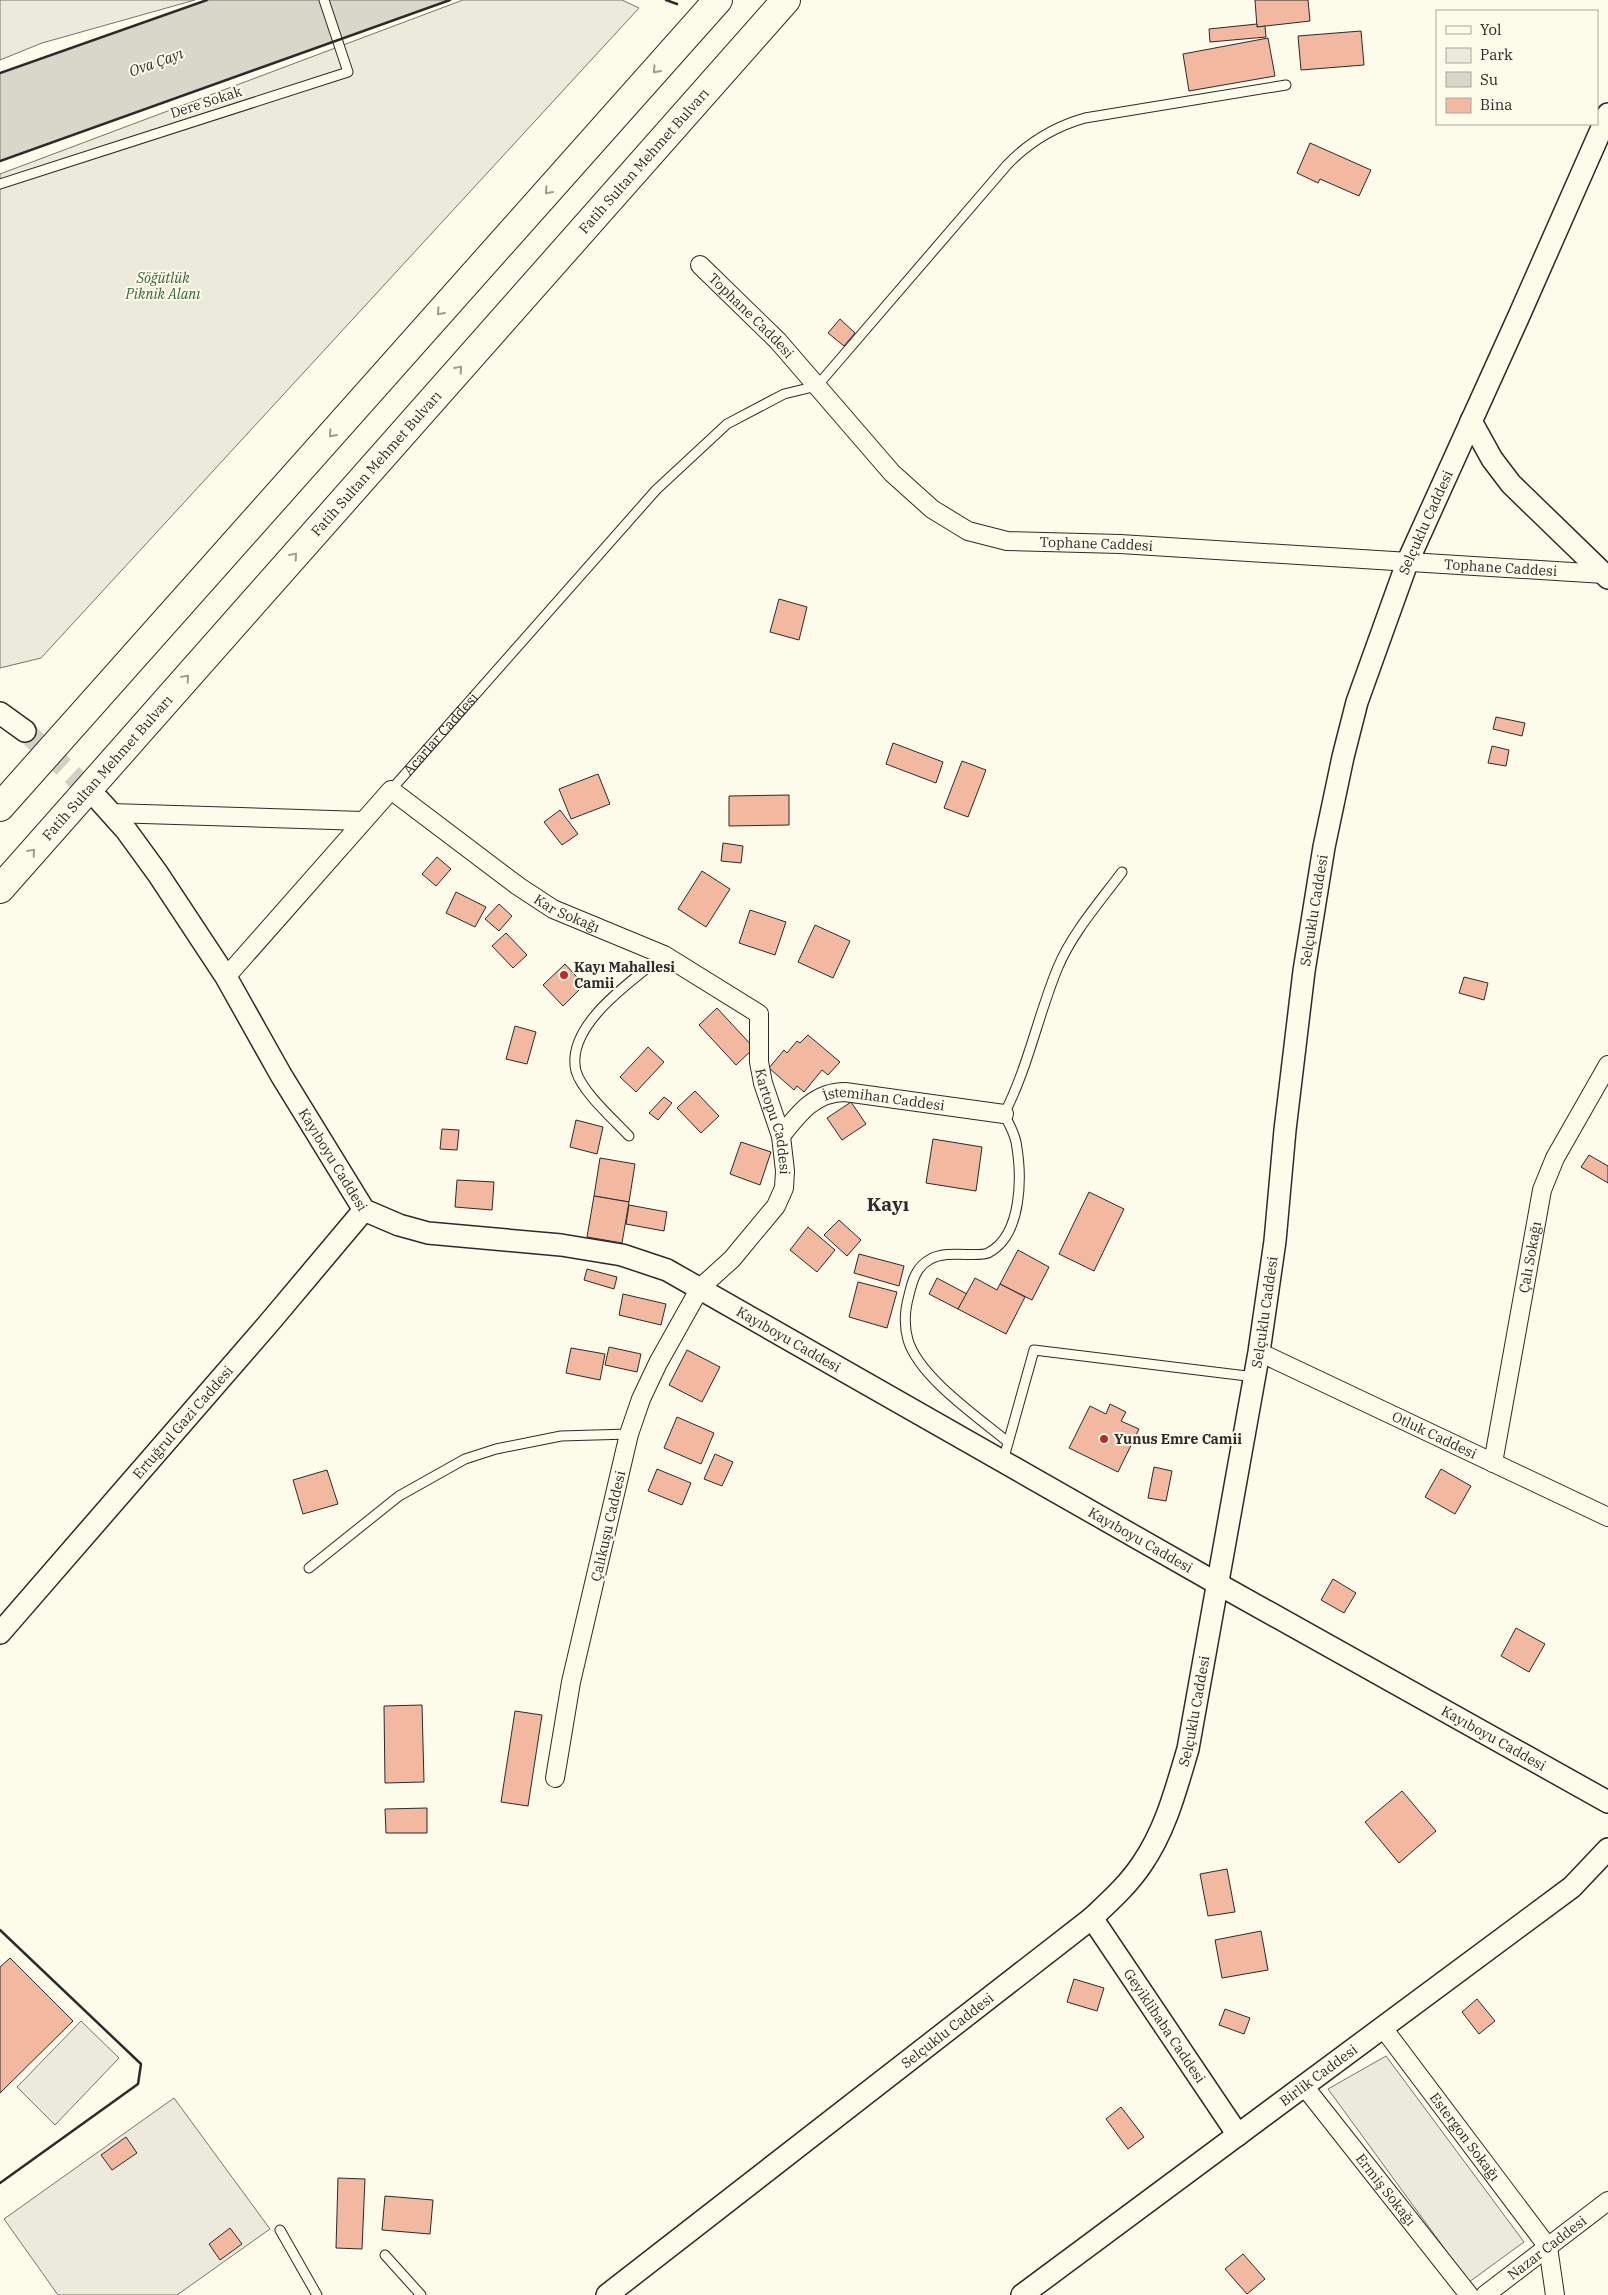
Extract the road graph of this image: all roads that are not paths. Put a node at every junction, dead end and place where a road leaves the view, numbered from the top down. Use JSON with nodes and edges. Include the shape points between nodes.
{"nodes":[{"id":1,"x":324,"y":0,"type":"edge"},
{"id":2,"x":718,"y":0,"type":"edge"},
{"id":3,"x":786,"y":0,"type":"edge"},
{"id":4,"x":1286,"y":85,"type":"dead end"},
{"id":5,"x":1608,"y":114,"type":"edge"},
{"id":6,"x":0,"y":184,"type":"edge"},
{"id":7,"x":700,"y":265,"type":"dead end"},
{"id":8,"x":817,"y":386,"type":"junction"},
{"id":9,"x":1471,"y":422,"type":"junction"},
{"id":10,"x":1407,"y":563,"type":"junction"},
{"id":11,"x":1606,"y":576,"type":"edge"},
{"id":12,"x":0,"y":713,"type":"edge"},
{"id":13,"x":25,"y":731,"type":"tunnel mouth"},
{"id":14,"x":391,"y":790,"type":"junction"},
{"id":15,"x":0,"y":806,"type":"edge"},
{"id":16,"x":105,"y":807,"type":"joint"},
{"id":17,"x":363,"y":821,"type":"junction"},
{"id":18,"x":1122,"y":872,"type":"dead end"},
{"id":19,"x":0,"y":889,"type":"edge"},
{"id":20,"x":664,"y":955,"type":"junction"},
{"id":21,"x":226,"y":977,"type":"junction"},
{"id":22,"x":759,"y":1014,"type":"joint"},
{"id":23,"x":1608,"y":1065,"type":"edge"},
{"id":24,"x":1004,"y":1114,"type":"junction"},
{"id":25,"x":629,"y":1136,"type":"dead end"},
{"id":26,"x":781,"y":1136,"type":"junction"},
{"id":27,"x":364,"y":1210,"type":"junction"},
{"id":28,"x":700,"y":1288,"type":"junction"},
{"id":29,"x":1259,"y":1352,"type":"junction"},
{"id":30,"x":1255,"y":1377,"type":"junction"},
{"id":31,"x":629,"y":1434,"type":"junction"},
{"id":32,"x":1006,"y":1452,"type":"junction"},
{"id":33,"x":1493,"y":1463,"type":"junction"},
{"id":34,"x":1608,"y":1517,"type":"edge"},
{"id":35,"x":309,"y":1568,"type":"dead end"},
{"id":36,"x":1218,"y":1584,"type":"junction"},
{"id":37,"x":0,"y":1633,"type":"edge"},
{"id":38,"x":555,"y":1778,"type":"dead end"},
{"id":39,"x":1608,"y":1802,"type":"edge"},
{"id":40,"x":1608,"y":1849,"type":"edge"},
{"id":41,"x":1092,"y":1918,"type":"junction"},
{"id":42,"x":1383,"y":2028,"type":"junction"},
{"id":43,"x":1304,"y":2086,"type":"junction"},
{"id":44,"x":1238,"y":2135,"type":"junction"},
{"id":45,"x":1608,"y":2201,"type":"edge"},
{"id":46,"x":280,"y":2230,"type":"dead end"},
{"id":47,"x":1548,"y":2247,"type":"junction"},
{"id":48,"x":385,"y":2255,"type":"dead end"},
{"id":49,"x":317,"y":2295,"type":"edge"},
{"id":50,"x":421,"y":2295,"type":"edge"},
{"id":51,"x":606,"y":2295,"type":"edge"},
{"id":52,"x":1022,"y":2295,"type":"edge"},
{"id":53,"x":1469,"y":2295,"type":"edge"},
{"id":54,"x":1485,"y":2295,"type":"edge"},
{"id":55,"x":1555,"y":2295,"type":"edge"}],
"edges":[{"from":1,"to":6,"type":"lane","name":"Dere Sokak","via":[[348,72]]},
{"from":2,"to":15,"type":"highway","one_way":true},
{"from":19,"to":3,"type":"highway","name":"Fatih Sultan Mehmet Bulvarı","one_way":true},
{"from":4,"to":8,"type":"lane","via":[[1085,118],[1043,134],[1006,165]]},
{"from":5,"to":9,"type":"street","name":"Selçuklu Caddesi"},
{"from":7,"to":8,"type":"street","name":"Tophane Caddesi","via":[[778,341]]},
{"from":8,"to":10,"type":"street","name":"Tophane Caddesi","via":[[892,472],[932,509],[968,530],[1007,541],[1120,544]]},
{"from":8,"to":14,"type":"lane","name":"Acarlar Caddesi","via":[[784,394],[728,424],[656,490]]},
{"from":9,"to":10,"type":"street","name":"Selçuklu Caddesi"},
{"from":9,"to":11,"type":"street","name":"Tophane Caddesi","via":[[1511,484]]},
{"from":10,"to":11,"type":"street","name":"Tophane Caddesi"},
{"from":10,"to":29,"type":"street","name":"Selçuklu Caddesi","via":[[1357,702],[1324,848],[1304,971],[1275,1241]]},
{"from":12,"to":13,"type":"street"},
{"from":14,"to":17,"type":"street","name":"Acarlar Caddesi"},
{"from":14,"to":20,"type":"street","name":"Kar Sokağı","via":[[553,909]]},
{"from":16,"to":17,"type":"street"},
{"from":16,"to":21,"type":"street","name":"Kayıboyu Caddesi","via":[[158,874]]},
{"from":17,"to":21,"type":"street","name":"Acarlar Caddesi"},
{"from":18,"to":24,"type":"lane","via":[[1073,939],[1059,966],[1015,1093]]},
{"from":20,"to":22,"type":"street","name":"Kar Sokağı"},
{"from":20,"to":25,"type":"lane","via":[[598,1012],[575,1051],[576,1072],[585,1088]]},
{"from":21,"to":27,"type":"street","name":"Kayıboyu Caddesi","via":[[281,1075]]},
{"from":22,"to":26,"type":"street","name":"Kartopu Caddesi","via":[[759,1062]]},
{"from":23,"to":33,"type":"street","name":"Çalı Sokağı","via":[[1555,1158],[1542,1190]]},
{"from":24,"to":26,"type":"street","name":"İstemihan Caddesi","via":[[832,1092],[802,1109]]},
{"from":24,"to":32,"type":"lane","via":[[1015,1140],[1017,1158],[1014,1223],[1004,1240],[987,1254],[943,1255],[929,1260],[917,1271],[905,1311],[908,1340],[919,1362]]},
{"from":26,"to":28,"type":"street","name":"Kartopu Caddesi","via":[[784,1188],[776,1206],[732,1259]]},
{"from":27,"to":28,"type":"street","name":"Kayıboyu Caddesi","via":[[399,1225],[428,1232],[561,1245],[622,1255],[667,1270]]},
{"from":27,"to":37,"type":"street","name":"Ertuğrul Gazi Caddesi"},
{"from":28,"to":31,"type":"street","name":"Çalıkuşu Caddesi","via":[[658,1363]]},
{"from":28,"to":32,"type":"street","name":"Kayıboyu Caddesi"},
{"from":29,"to":30,"type":"street","name":"Selçuklu Caddesi"},
{"from":29,"to":33,"type":"street","name":"Otluk Caddesi"},
{"from":30,"to":32,"type":"lane","via":[[1034,1350]]},
{"from":30,"to":36,"type":"street","name":"Selçuklu Caddesi"},
{"from":31,"to":35,"type":"lane","via":[[560,1436],[465,1459],[399,1496]]},
{"from":31,"to":38,"type":"street","name":"Çalıkuşu Caddesi","via":[[572,1682]]},
{"from":32,"to":36,"type":"street","name":"Kayıboyu Caddesi"},
{"from":33,"to":34,"type":"street","name":"Otluk Caddesi"},
{"from":36,"to":39,"type":"street","name":"Kayıboyu Caddesi"},
{"from":36,"to":41,"type":"street","name":"Selçuklu Caddesi","via":[[1188,1749],[1171,1807],[1142,1864]]},
{"from":40,"to":42,"type":"street","name":"Birlik Caddesi","via":[[1572,1887]]},
{"from":41,"to":44,"type":"street","name":"Geyiklibaba Caddesi"},
{"from":41,"to":51,"type":"street","name":"Selçuklu Caddesi"},
{"from":42,"to":43,"type":"street","name":"Birlik Caddesi"},
{"from":42,"to":47,"type":"street","name":"Estergon Sokağı"},
{"from":43,"to":44,"type":"street","name":"Birlik Caddesi"},
{"from":43,"to":53,"type":"street","name":"Ermiş Sokağı"},
{"from":44,"to":52,"type":"street","name":"Birlik Caddesi"},
{"from":45,"to":47,"type":"street","name":"Nazar Caddesi"},
{"from":46,"to":49,"type":"lane"},
{"from":47,"to":54,"type":"street","name":"Nazar Caddesi"},
{"from":47,"to":55,"type":"street"},
{"from":48,"to":50,"type":"lane"}]}
